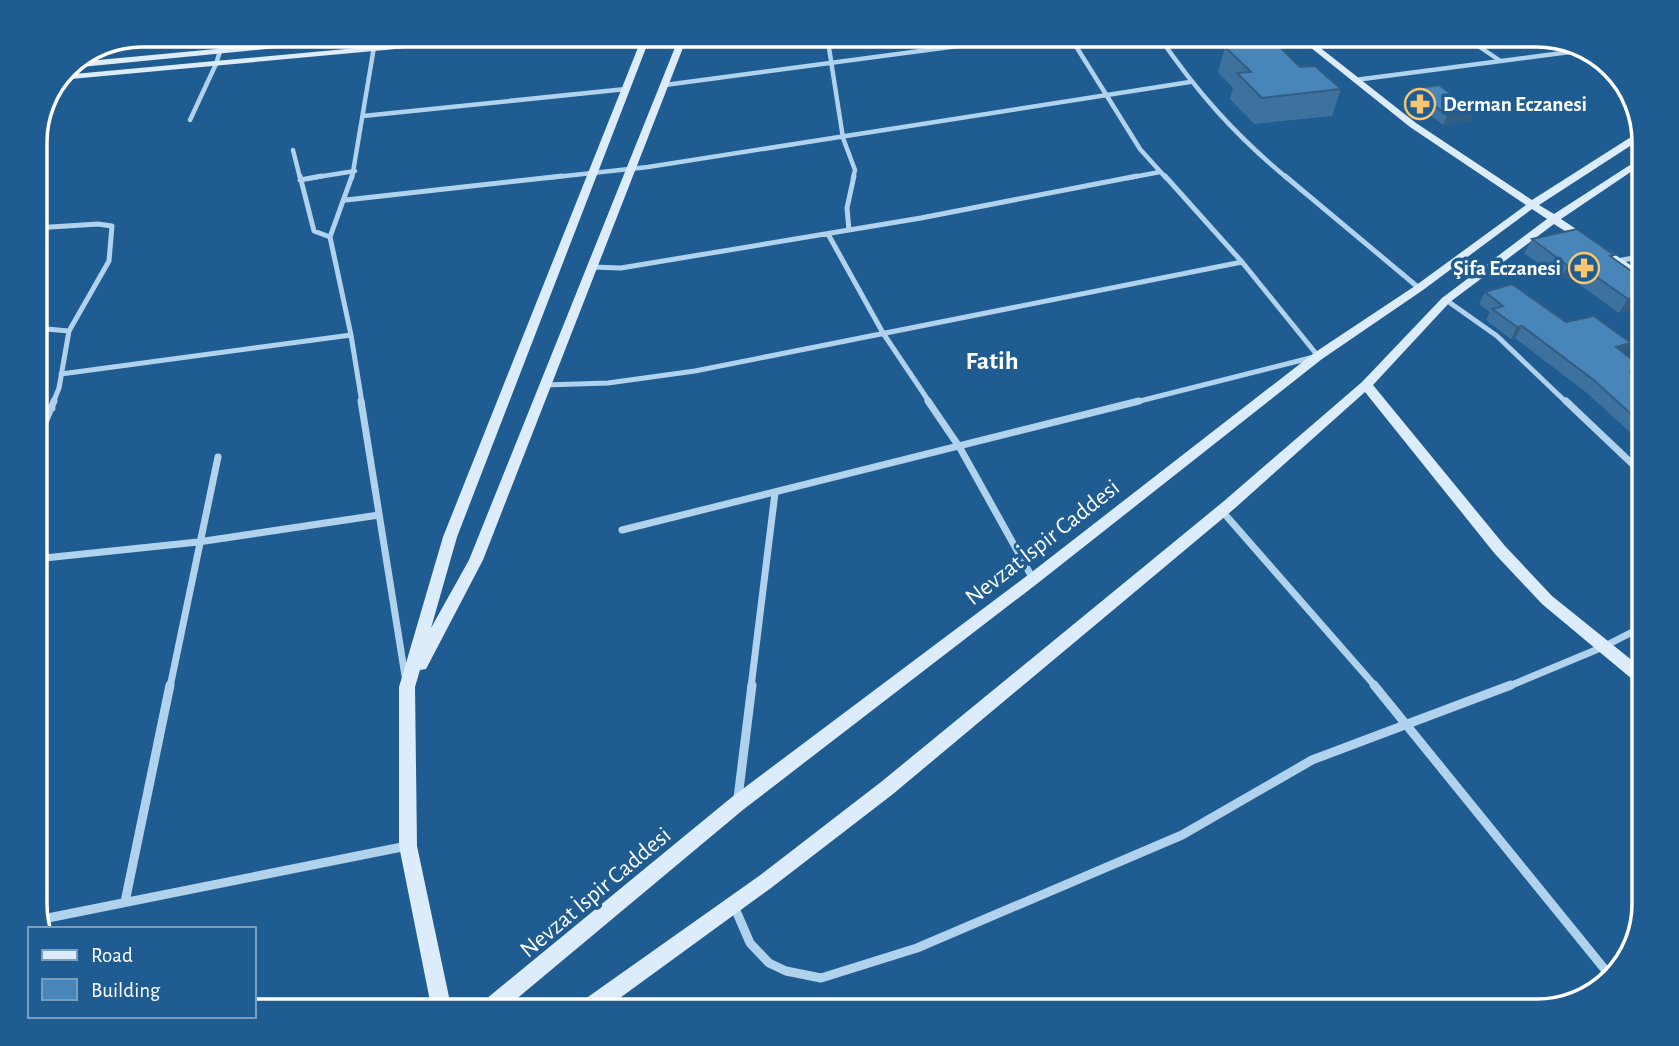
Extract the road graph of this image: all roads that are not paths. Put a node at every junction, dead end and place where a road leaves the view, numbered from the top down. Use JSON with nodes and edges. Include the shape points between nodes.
{"nodes":[{"id":1,"x":221,"y":47,"type":"edge"},
{"id":2,"x":262,"y":47,"type":"edge"},
{"id":3,"x":398,"y":47,"type":"edge"},
{"id":4,"x":642,"y":47,"type":"edge"},
{"id":5,"x":679,"y":47,"type":"edge"},
{"id":6,"x":829,"y":47,"type":"edge"},
{"id":7,"x":951,"y":47,"type":"edge"},
{"id":8,"x":1076,"y":47,"type":"edge"},
{"id":9,"x":1166,"y":47,"type":"edge"},
{"id":10,"x":1314,"y":47,"type":"edge"},
{"id":11,"x":1480,"y":47,"type":"edge"},
{"id":12,"x":377,"y":49,"type":"junction"},
{"id":13,"x":220,"y":51,"type":"junction"},
{"id":14,"x":1567,"y":52,"type":"edge"},
{"id":15,"x":1499,"y":60,"type":"junction"},
{"id":16,"x":91,"y":63,"type":"edge"},
{"id":17,"x":831,"y":63,"type":"junction"},
{"id":18,"x":216,"y":64,"type":"junction"},
{"id":19,"x":74,"y":77,"type":"edge"},
{"id":20,"x":1356,"y":80,"type":"junction"},
{"id":21,"x":1190,"y":82,"type":"junction"},
{"id":22,"x":664,"y":85,"type":"junction"},
{"id":23,"x":626,"y":89,"type":"junction"},
{"id":24,"x":1105,"y":96,"type":"junction"},
{"id":25,"x":363,"y":116,"type":"junction"},
{"id":26,"x":190,"y":120,"type":"dead end"},
{"id":27,"x":843,"y":138,"type":"junction"},
{"id":28,"x":1632,"y":140,"type":"edge"},
{"id":29,"x":293,"y":150,"type":"dead end"},
{"id":30,"x":1632,"y":167,"type":"edge"},
{"id":31,"x":631,"y":169,"type":"junction"},
{"id":32,"x":355,"y":171,"type":"junction"},
{"id":33,"x":594,"y":172,"type":"junction"},
{"id":34,"x":1160,"y":172,"type":"junction"},
{"id":35,"x":300,"y":180,"type":"junction"},
{"id":36,"x":346,"y":200,"type":"junction"},
{"id":37,"x":1532,"y":204,"type":"junction"},
{"id":38,"x":1552,"y":220,"type":"junction"},
{"id":39,"x":47,"y":227,"type":"edge"},
{"id":40,"x":849,"y":230,"type":"junction"},
{"id":41,"x":828,"y":234,"type":"junction"},
{"id":42,"x":330,"y":237,"type":"junction"},
{"id":43,"x":1632,"y":258,"type":"edge"},
{"id":44,"x":1617,"y":261,"type":"junction"},
{"id":45,"x":1242,"y":262,"type":"junction"},
{"id":46,"x":592,"y":267,"type":"junction"},
{"id":47,"x":1632,"y":271,"type":"edge"},
{"id":48,"x":1419,"y":288,"type":"junction"},
{"id":49,"x":1446,"y":300,"type":"junction"},
{"id":50,"x":47,"y":329,"type":"edge"},
{"id":51,"x":69,"y":331,"type":"junction"},
{"id":52,"x":883,"y":333,"type":"junction"},
{"id":53,"x":351,"y":335,"type":"junction"},
{"id":54,"x":1318,"y":356,"type":"junction"},
{"id":55,"x":61,"y":374,"type":"junction"},
{"id":56,"x":545,"y":385,"type":"junction"},
{"id":57,"x":1366,"y":385,"type":"junction"},
{"id":58,"x":47,"y":408,"type":"edge"},
{"id":59,"x":52,"y":408,"type":"junction"},
{"id":60,"x":47,"y":419,"type":"edge"},
{"id":61,"x":960,"y":448,"type":"junction"},
{"id":62,"x":218,"y":457,"type":"dead end"},
{"id":63,"x":1632,"y":464,"type":"edge"},
{"id":64,"x":775,"y":493,"type":"junction"},
{"id":65,"x":1222,"y":511,"type":"junction"},
{"id":66,"x":379,"y":515,"type":"junction"},
{"id":67,"x":622,"y":530,"type":"dead end"},
{"id":68,"x":198,"y":542,"type":"junction"},
{"id":69,"x":47,"y":558,"type":"edge"},
{"id":70,"x":1033,"y":579,"type":"junction"},
{"id":71,"x":1632,"y":632,"type":"edge"},
{"id":72,"x":1603,"y":647,"type":"junction"},
{"id":73,"x":1632,"y":670,"type":"edge"},
{"id":74,"x":407,"y":687,"type":"junction"},
{"id":75,"x":1409,"y":725,"type":"junction"},
{"id":76,"x":738,"y":803,"type":"junction"},
{"id":77,"x":408,"y":846,"type":"junction"},
{"id":78,"x":125,"y":902,"type":"junction"},
{"id":79,"x":733,"y":905,"type":"junction"},
{"id":80,"x":48,"y":918,"type":"edge"},
{"id":81,"x":1605,"y":970,"type":"edge"},
{"id":82,"x":440,"y":999,"type":"edge"},
{"id":83,"x":501,"y":999,"type":"edge"},
{"id":84,"x":602,"y":999,"type":"edge"}],
"edges":[{"from":1,"to":13,"type":"street"},
{"from":2,"to":13,"type":"main road"},
{"from":3,"to":12,"type":"main road"},
{"from":4,"to":23,"type":"main road"},
{"from":5,"to":22,"type":"main road"},
{"from":6,"to":17,"type":"street"},
{"from":7,"to":17,"type":"street"},
{"from":8,"to":24,"type":"street"},
{"from":9,"to":21,"type":"street"},
{"from":10,"to":20,"type":"main road"},
{"from":11,"to":15,"type":"street"},
{"from":12,"to":18,"type":"main road"},
{"from":12,"to":25,"type":"street"},
{"from":13,"to":16,"type":"main road"},
{"from":13,"to":18,"type":"street"},
{"from":14,"to":15,"type":"street"},
{"from":15,"to":20,"type":"street"},
{"from":17,"to":22,"type":"street"},
{"from":17,"to":27,"type":"street"},
{"from":18,"to":19,"type":"main road"},
{"from":18,"to":26,"type":"street"},
{"from":20,"to":37,"type":"main road","via":[[1413,125]]},
{"from":21,"to":24,"type":"street"},
{"from":21,"to":48,"type":"street","via":[[1244,142]]},
{"from":22,"to":31,"type":"main road"},
{"from":23,"to":25,"type":"street"},
{"from":23,"to":33,"type":"main road"},
{"from":24,"to":27,"type":"street"},
{"from":24,"to":34,"type":"street"},
{"from":25,"to":32,"type":"street"},
{"from":27,"to":31,"type":"street"},
{"from":27,"to":40,"type":"street","via":[[855,170],[847,208]]},
{"from":28,"to":37,"type":"main road","name":"Nevzat İspir Caddesi"},
{"from":29,"to":35,"type":"street"},
{"from":30,"to":38,"type":"main road"},
{"from":31,"to":33,"type":"street"},
{"from":31,"to":46,"type":"main road"},
{"from":32,"to":35,"type":"street"},
{"from":32,"to":36,"type":"street"},
{"from":33,"to":36,"type":"street"},
{"from":33,"to":74,"type":"main road","via":[[450,537]]},
{"from":34,"to":40,"type":"street"},
{"from":34,"to":45,"type":"street"},
{"from":35,"to":42,"type":"street","via":[[314,232]]},
{"from":36,"to":42,"type":"street"},
{"from":37,"to":38,"type":"main road"},
{"from":37,"to":48,"type":"main road","name":"Nevzat İspir Caddesi"},
{"from":38,"to":44,"type":"main road"},
{"from":38,"to":49,"type":"main road"},
{"from":39,"to":51,"type":"street","via":[[112,226],[109,261]]},
{"from":40,"to":41,"type":"street"},
{"from":41,"to":46,"type":"street","via":[[632,266]]},
{"from":41,"to":52,"type":"street"},
{"from":42,"to":53,"type":"street"},
{"from":43,"to":44,"type":"street"},
{"from":44,"to":47,"type":"main road"},
{"from":45,"to":52,"type":"street"},
{"from":45,"to":54,"type":"street"},
{"from":46,"to":56,"type":"main road"},
{"from":48,"to":54,"type":"main road","name":"Nevzat İspir Caddesi"},
{"from":49,"to":57,"type":"main road"},
{"from":49,"to":63,"type":"street","via":[[1497,336]]},
{"from":50,"to":51,"type":"street"},
{"from":51,"to":55,"type":"street"},
{"from":52,"to":56,"type":"street","via":[[682,373],[608,383]]},
{"from":52,"to":61,"type":"street"},
{"from":53,"to":55,"type":"street"},
{"from":53,"to":66,"type":"street"},
{"from":54,"to":61,"type":"street"},
{"from":54,"to":70,"type":"main road","name":"Nevzat İspir Caddesi"},
{"from":55,"to":59,"type":"street"},
{"from":56,"to":74,"type":"main road","via":[[475,560]]},
{"from":57,"to":65,"type":"main road"},
{"from":57,"to":72,"type":"main road","via":[[1500,550],[1547,600]]},
{"from":58,"to":59,"type":"street"},
{"from":59,"to":60,"type":"street"},
{"from":61,"to":64,"type":"street"},
{"from":61,"to":70,"type":"street"},
{"from":62,"to":68,"type":"street"},
{"from":64,"to":67,"type":"street"},
{"from":64,"to":76,"type":"street"},
{"from":65,"to":75,"type":"street"},
{"from":65,"to":79,"type":"main road","via":[[877,795]]},
{"from":66,"to":68,"type":"street"},
{"from":66,"to":74,"type":"street"},
{"from":68,"to":69,"type":"street"},
{"from":68,"to":78,"type":"street"},
{"from":70,"to":76,"type":"main road","name":"Nevzat İspir Caddesi"},
{"from":71,"to":72,"type":"street"},
{"from":72,"to":73,"type":"main road"},
{"from":72,"to":75,"type":"street"},
{"from":74,"to":77,"type":"main road"},
{"from":75,"to":79,"type":"street","via":[[1312,760],[1182,835],[917,948],[821,978],[769,963],[750,943]]},
{"from":75,"to":81,"type":"street"},
{"from":76,"to":83,"type":"main road","name":"Nevzat İspir Caddesi"},
{"from":77,"to":78,"type":"street"},
{"from":77,"to":82,"type":"main road"},
{"from":78,"to":80,"type":"street"},
{"from":79,"to":84,"type":"main road"}]}
